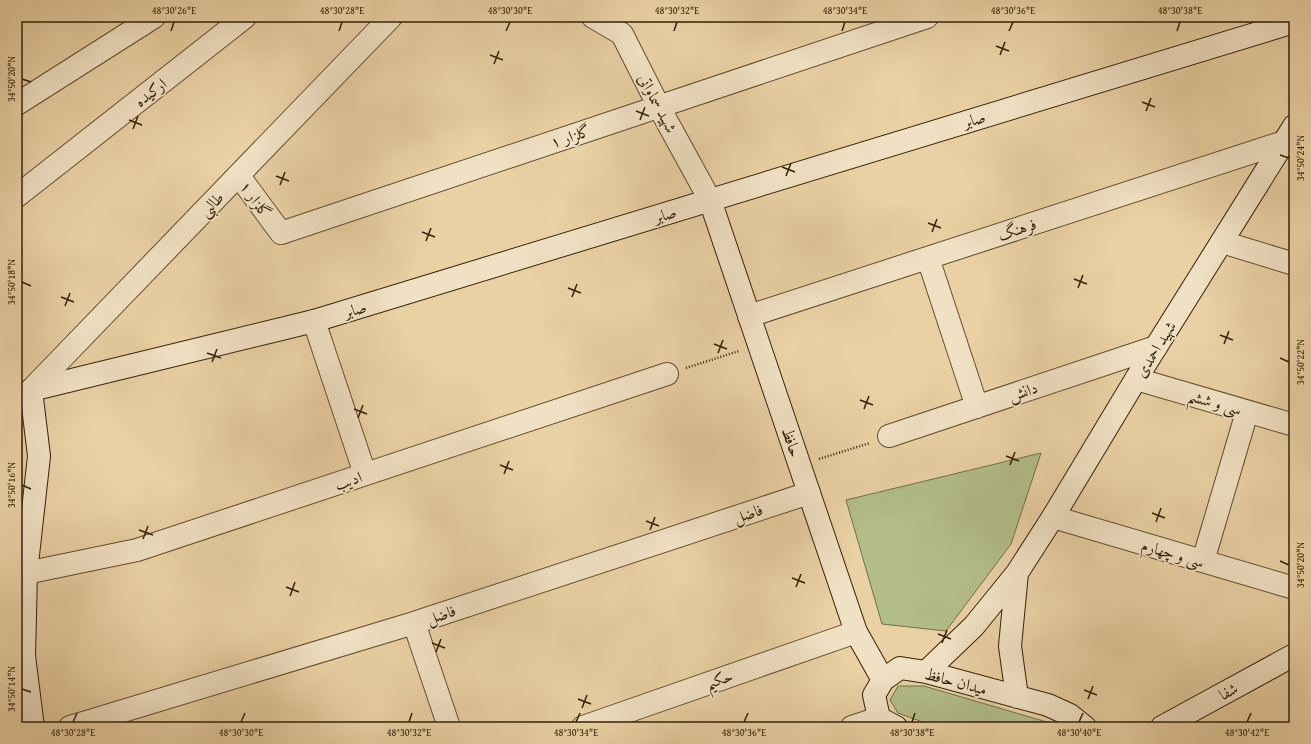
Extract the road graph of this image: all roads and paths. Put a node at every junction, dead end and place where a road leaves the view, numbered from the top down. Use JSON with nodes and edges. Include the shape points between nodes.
{"nodes":[{"id":1,"x":154,"y":17,"type":"edge"},
{"id":2,"x":245,"y":17,"type":"edge"},
{"id":3,"x":391,"y":17,"type":"edge"},
{"id":4,"x":594,"y":17,"type":"edge"},
{"id":5,"x":928,"y":17,"type":"edge"},
{"id":6,"x":1294,"y":22,"type":"edge"},
{"id":7,"x":17,"y":104,"type":"edge"},
{"id":8,"x":659,"y":107,"type":"junction"},
{"id":9,"x":1289,"y":134,"type":"edge"},
{"id":10,"x":239,"y":176,"type":"junction"},
{"id":11,"x":17,"y":196,"type":"edge"},
{"id":12,"x":710,"y":200,"type":"junction"},
{"id":13,"x":1222,"y":242,"type":"junction"},
{"id":14,"x":928,"y":258,"type":"junction"},
{"id":15,"x":1294,"y":264,"type":"edge"},
{"id":16,"x":749,"y":316,"type":"junction"},
{"id":17,"x":314,"y":321,"type":"junction"},
{"id":18,"x":759,"y":344,"type":"junction"},
{"id":19,"x":1156,"y":347,"type":"junction"},
{"id":20,"x":667,"y":374,"type":"joint"},
{"id":21,"x":1136,"y":379,"type":"junction"},
{"id":22,"x":31,"y":390,"type":"junction"},
{"id":23,"x":977,"y":406,"type":"junction"},
{"id":24,"x":1247,"y":412,"type":"junction"},
{"id":25,"x":17,"y":415,"type":"edge"},
{"id":26,"x":1294,"y":426,"type":"edge"},
{"id":27,"x":889,"y":436,"type":"joint"},
{"id":28,"x":800,"y":466,"type":"junction"},
{"id":29,"x":365,"y":474,"type":"junction"},
{"id":30,"x":809,"y":493,"type":"junction"},
{"id":31,"x":1053,"y":517,"type":"junction"},
{"id":32,"x":1204,"y":561,"type":"junction"},
{"id":33,"x":26,"y":573,"type":"junction"},
{"id":34,"x":1017,"y":573,"type":"junction"},
{"id":35,"x":1294,"y":588,"type":"edge"},
{"id":36,"x":414,"y":623,"type":"junction"},
{"id":37,"x":856,"y":632,"type":"junction"},
{"id":38,"x":1294,"y":655,"type":"edge"},
{"id":39,"x":926,"y":672,"type":"junction"},
{"id":40,"x":883,"y":680,"type":"junction"},
{"id":41,"x":1017,"y":697,"type":"junction"},
{"id":42,"x":888,"y":723,"type":"edge"},
{"id":43,"x":33,"y":727,"type":"edge"},
{"id":44,"x":70,"y":727,"type":"edge"},
{"id":45,"x":449,"y":727,"type":"edge"},
{"id":46,"x":583,"y":727,"type":"edge"},
{"id":47,"x":852,"y":727,"type":"edge"},
{"id":48,"x":1085,"y":727,"type":"edge"},
{"id":49,"x":1162,"y":727,"type":"edge"}],
"edges":[{"from":1,"to":7,"type":"street"},
{"from":2,"to":11,"type":"street","name":"ارکیده"},
{"from":3,"to":10,"type":"street","name":"طالبی"},
{"from":4,"to":8,"type":"street","name":"شهید سماواتی","via":[[622,34]]},
{"from":5,"to":8,"type":"street","name":"گلزار ۱"},
{"from":6,"to":12,"type":"street","name":"صابر"},
{"from":8,"to":10,"type":"street","name":"گلزار ۱","via":[[281,233]]},
{"from":8,"to":12,"type":"street","name":"شهید سماواتی"},
{"from":9,"to":13,"type":"street","name":"شهید احمدی"},
{"from":9,"to":14,"type":"street","name":"فرهنگ"},
{"from":10,"to":22,"type":"street","name":"طالبی"},
{"from":12,"to":16,"type":"street","name":"حافظ"},
{"from":12,"to":17,"type":"street","name":"صابر"},
{"from":13,"to":15,"type":"street"},
{"from":13,"to":19,"type":"street","name":"شهید احمدی"},
{"from":14,"to":16,"type":"street","name":"فرهنگ"},
{"from":14,"to":23,"type":"street"},
{"from":16,"to":18,"type":"street","name":"حافظ"},
{"from":17,"to":22,"type":"street","name":"صابر"},
{"from":17,"to":29,"type":"street"},
{"from":18,"to":20,"type":"path"},
{"from":18,"to":28,"type":"street","name":"حافظ"},
{"from":19,"to":21,"type":"street","name":"شهید احمدی"},
{"from":19,"to":23,"type":"street","name":"دانش"},
{"from":20,"to":29,"type":"street","name":"ادیب"},
{"from":21,"to":24,"type":"street","name":"سی و ششم"},
{"from":21,"to":31,"type":"street","name":"شهید احمدی"},
{"from":22,"to":25,"type":"street","name":"طالبی"},
{"from":22,"to":33,"type":"street","via":[[39,456]]},
{"from":23,"to":27,"type":"street","name":"دانش"},
{"from":24,"to":26,"type":"street","name":"سی و ششم"},
{"from":24,"to":32,"type":"street"},
{"from":27,"to":28,"type":"path"},
{"from":28,"to":30,"type":"street","name":"حافظ"},
{"from":29,"to":33,"type":"street","name":"ادیب","via":[[137,550]]},
{"from":30,"to":36,"type":"street","name":"فاضل"},
{"from":30,"to":37,"type":"street","name":"حافظ"},
{"from":31,"to":32,"type":"street","name":"سی و چهارم"},
{"from":31,"to":34,"type":"street","name":"شهید احمدی"},
{"from":32,"to":35,"type":"street","name":"سی و چهارم"},
{"from":33,"to":43,"type":"street","via":[[24,656]]},
{"from":34,"to":39,"type":"street","name":"شهید احمدی","via":[[974,626]]},
{"from":34,"to":41,"type":"street","via":[[1010,646]]},
{"from":36,"to":44,"type":"street","name":"فاضل"},
{"from":36,"to":45,"type":"street"},
{"from":37,"to":40,"type":"street","name":"حافظ"},
{"from":37,"to":46,"type":"street","name":"حکیم"},
{"from":38,"to":49,"type":"street","name":"شفا"},
{"from":39,"to":40,"type":"street","name":"میدان حافظ","via":[[900,668]]},
{"from":39,"to":41,"type":"street","name":"میدان حافظ"},
{"from":40,"to":42,"type":"street","name":"میدان حافظ","via":[[874,695]]},
{"from":41,"to":48,"type":"street","name":"میدان حافظ","via":[[1054,707]]},
{"from":42,"to":47,"type":"street"}]}
